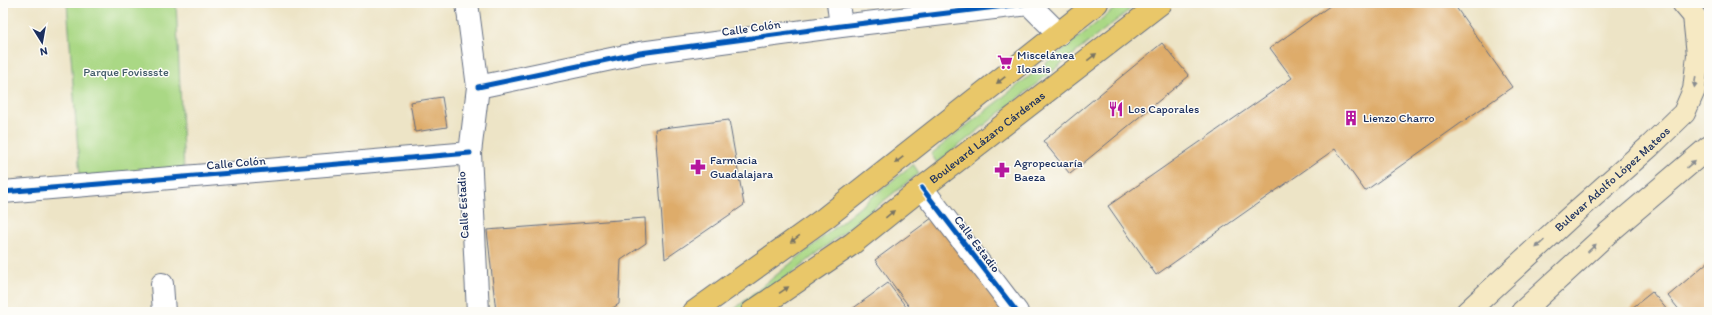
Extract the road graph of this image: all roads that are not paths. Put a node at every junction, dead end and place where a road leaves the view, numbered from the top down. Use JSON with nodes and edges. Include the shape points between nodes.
{"nodes":[{"id":1,"x":467,"y":3,"type":"edge"},
{"id":2,"x":838,"y":3,"type":"edge"},
{"id":3,"x":1029,"y":3,"type":"edge"},
{"id":4,"x":1097,"y":3,"type":"edge"},
{"id":5,"x":1161,"y":3,"type":"edge"},
{"id":6,"x":1688,"y":9,"type":"edge"},
{"id":7,"x":841,"y":26,"type":"junction"},
{"id":8,"x":1060,"y":34,"type":"junction"},
{"id":9,"x":1709,"y":35,"type":"edge"},
{"id":10,"x":478,"y":87,"type":"junction"},
{"id":11,"x":1709,"y":147,"type":"edge"},
{"id":12,"x":470,"y":153,"type":"junction"},
{"id":13,"x":922,"y":188,"type":"junction"},
{"id":14,"x":3,"y":192,"type":"edge"},
{"id":15,"x":162,"y":284,"type":"dead end"},
{"id":16,"x":164,"y":312,"type":"edge"},
{"id":17,"x":478,"y":312,"type":"edge"},
{"id":18,"x":694,"y":312,"type":"edge"},
{"id":19,"x":752,"y":312,"type":"edge"},
{"id":20,"x":1017,"y":312,"type":"edge"},
{"id":21,"x":1467,"y":312,"type":"edge"},
{"id":22,"x":1522,"y":312,"type":"edge"}],
"edges":[{"from":1,"to":10,"type":"street","name":"Calle Estadio"},
{"from":2,"to":7,"type":"street"},
{"from":3,"to":7,"type":"street","name":"Calle Colón"},
{"from":3,"to":8,"type":"street","name":"Calle Colón"},
{"from":4,"to":8,"type":"main road"},
{"from":13,"to":5,"type":"main road","name":"Boulevard Lázaro Cárdenas","one_way":true},
{"from":6,"to":9,"type":"street"},
{"from":6,"to":21,"type":"main road","name":"Bulevar Adolfo López Mateos","one_way":true,"via":[[1698,55],[1694,90],[1684,113]]},
{"from":7,"to":10,"type":"street","name":"Calle Colón","via":[[640,53]]},
{"from":8,"to":18,"type":"main road","one_way":true,"via":[[825,218]]},
{"from":10,"to":12,"type":"street","name":"Calle Estadio"},
{"from":22,"to":11,"type":"main road","one_way":true,"via":[[1608,233]]},
{"from":12,"to":14,"type":"street","name":"Calle Colón"},
{"from":12,"to":17,"type":"street","name":"Calle Estadio"},
{"from":19,"to":13,"type":"main road","name":"Boulevard Lázaro Cárdenas","one_way":true,"via":[[852,244]]},
{"from":13,"to":20,"type":"street","name":"Calle Estadio"},
{"from":15,"to":16,"type":"street"}]}
